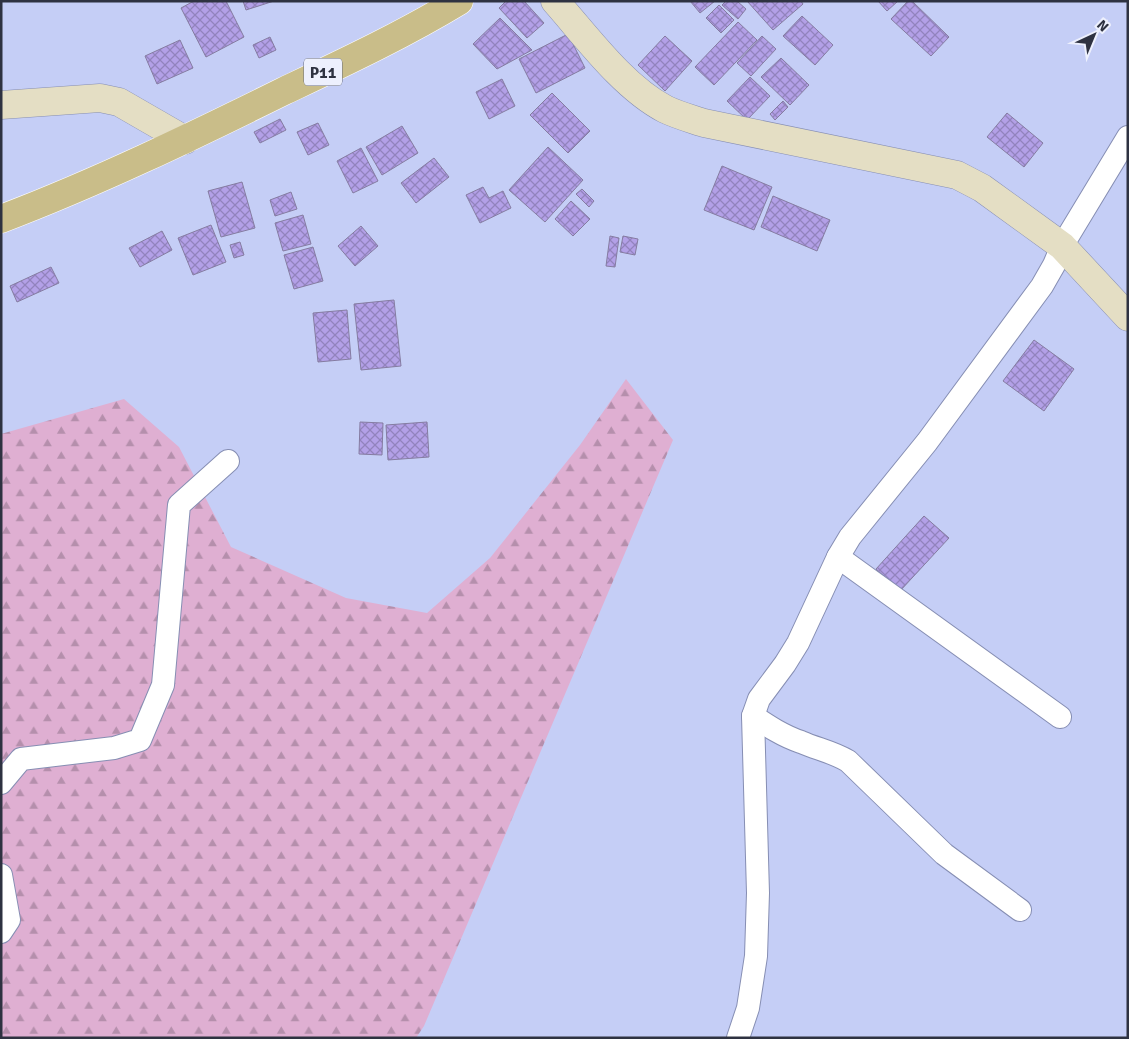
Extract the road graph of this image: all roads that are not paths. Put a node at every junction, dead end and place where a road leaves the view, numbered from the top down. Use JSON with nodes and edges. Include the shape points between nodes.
{"nodes":[{"id":1,"x":459,"y":1,"type":"edge"},
{"id":2,"x":555,"y":1,"type":"edge"},
{"id":3,"x":1,"y":105,"type":"edge"},
{"id":4,"x":1128,"y":137,"type":"edge"},
{"id":5,"x":185,"y":140,"type":"junction"},
{"id":6,"x":1,"y":219,"type":"edge"},
{"id":7,"x":1062,"y":246,"type":"junction"},
{"id":8,"x":1128,"y":317,"type":"edge"},
{"id":9,"x":228,"y":461,"type":"dead end"},
{"id":10,"x":838,"y":557,"type":"junction"},
{"id":11,"x":753,"y":716,"type":"junction"},
{"id":12,"x":1060,"y":717,"type":"dead end"},
{"id":13,"x":1,"y":783,"type":"edge"},
{"id":14,"x":1,"y":875,"type":"edge"},
{"id":15,"x":1020,"y":910,"type":"dead end"},
{"id":16,"x":1,"y":932,"type":"edge"},
{"id":17,"x":738,"y":1038,"type":"edge"}],
"edges":[{"from":1,"to":5,"type":"main road","number":"P11","via":[[369,50]]},
{"from":2,"to":7,"type":"street","via":[[619,73],[665,109],[704,123],[957,176],[982,188]]},
{"from":3,"to":5,"type":"street","via":[[100,98],[119,102]]},
{"from":4,"to":7,"type":"street"},
{"from":5,"to":6,"type":"main road","number":"P11"},
{"from":7,"to":8,"type":"street"},
{"from":7,"to":10,"type":"street","via":[[1042,286]]},
{"from":9,"to":13,"type":"street","via":[[178,505],[163,685],[140,740],[114,748],[21,760]]},
{"from":10,"to":11,"type":"street","via":[[798,643],[759,699]]},
{"from":10,"to":12,"type":"street"},
{"from":11,"to":15,"type":"street","via":[[781,734],[848,761],[944,854]]},
{"from":11,"to":17,"type":"street","via":[[758,893],[756,956],[748,1008]]},
{"from":14,"to":16,"type":"street","via":[[9,920]]}]}
